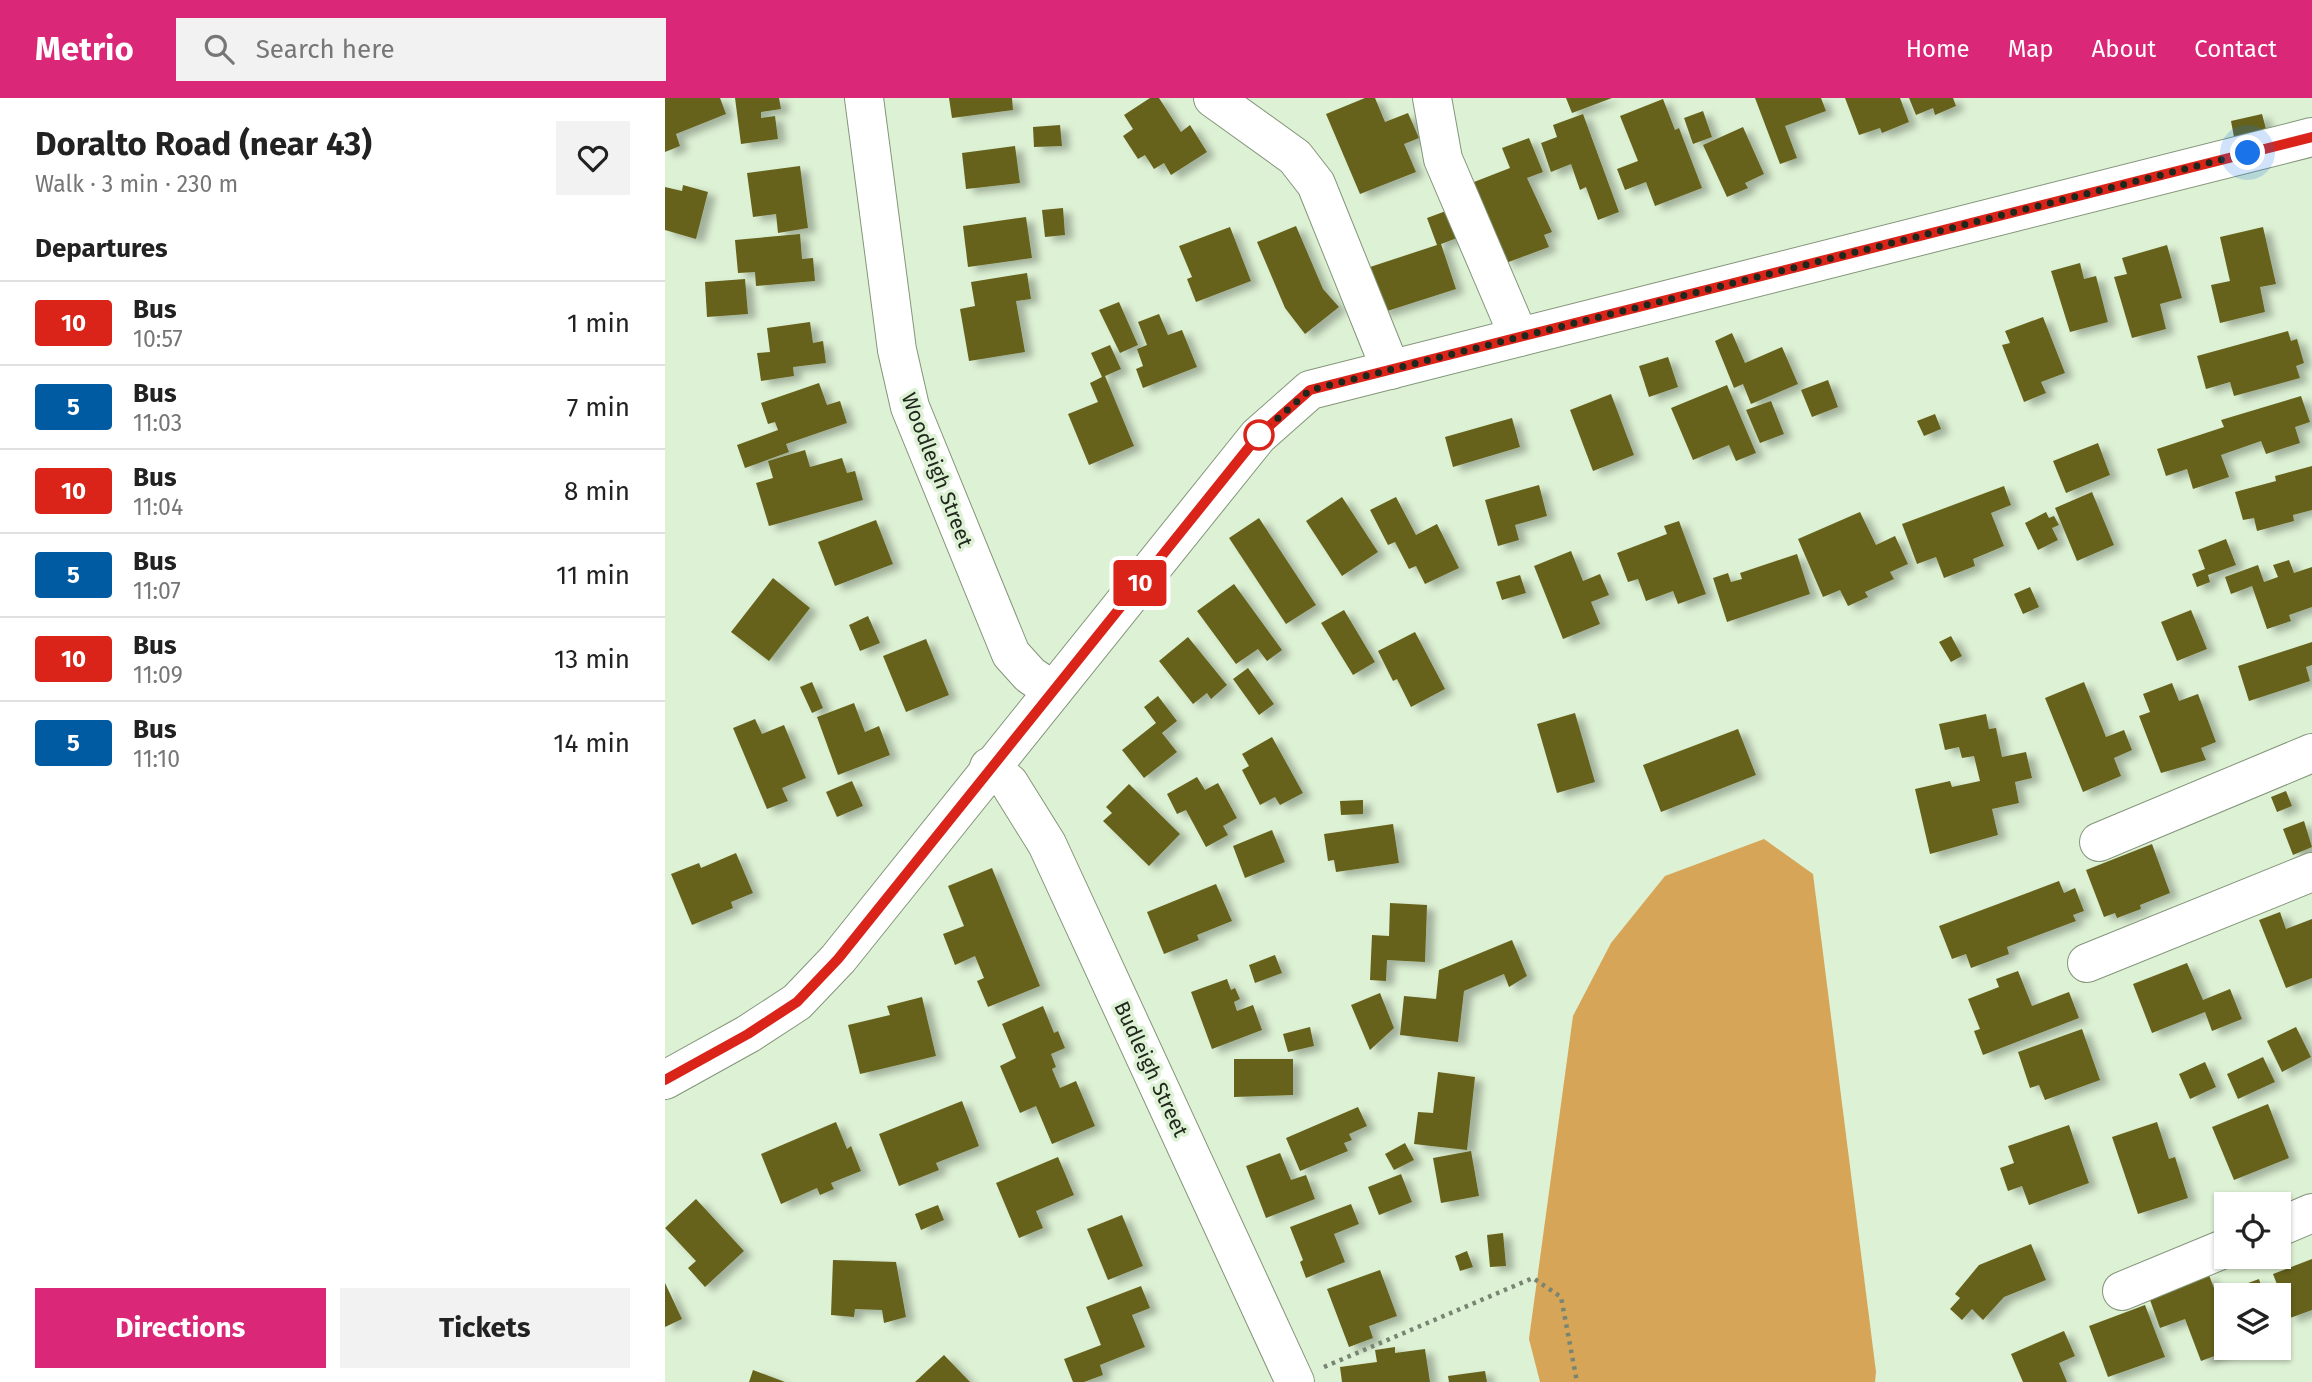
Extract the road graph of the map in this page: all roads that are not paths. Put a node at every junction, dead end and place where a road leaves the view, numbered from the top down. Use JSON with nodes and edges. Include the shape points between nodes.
{"nodes":[{"id":1,"x":864,"y":98,"type":"edge"},
{"id":2,"x":1213,"y":98,"type":"edge"},
{"id":3,"x":1432,"y":98,"type":"edge"},
{"id":4,"x":2312,"y":137,"type":"edge"},
{"id":5,"x":1519,"y":337,"type":"junction"},
{"id":6,"x":1391,"y":370,"type":"junction"},
{"id":7,"x":1053,"y":691,"type":"junction"},
{"id":8,"x":2312,"y":753,"type":"edge"},
{"id":9,"x":989,"y":767,"type":"junction"},
{"id":10,"x":2099,"y":842,"type":"dead end"},
{"id":11,"x":2312,"y":872,"type":"edge"},
{"id":12,"x":2087,"y":963,"type":"dead end"},
{"id":13,"x":665,"y":1080,"type":"edge"},
{"id":14,"x":2312,"y":1213,"type":"edge"},
{"id":15,"x":2291,"y":1222,"type":"edge"},
{"id":16,"x":2214,"y":1253,"type":"edge"},
{"id":17,"x":2122,"y":1291,"type":"dead end"},
{"id":18,"x":1295,"y":1381,"type":"edge"}],
"edges":[{"from":1,"to":7,"type":"street","name":"Woodleigh Street","via":[[897,350],[910,407],[1011,654]]},
{"from":2,"to":6,"type":"street","via":[[1310,173]]},
{"from":3,"to":5,"type":"street","via":[[1443,159]]},
{"from":4,"to":5,"type":"street"},
{"from":5,"to":6,"type":"street"},
{"from":6,"to":7,"type":"street","via":[[1310,390],[1258,436]]},
{"from":7,"to":9,"type":"street"},
{"from":8,"to":10,"type":"street"},
{"from":9,"to":13,"type":"street","via":[[854,940],[797,1002]]},
{"from":9,"to":18,"type":"street","name":"Budleigh Street","via":[[1009,783],[1047,844]]},
{"from":11,"to":12,"type":"street"},
{"from":14,"to":15,"type":"street"},
{"from":16,"to":17,"type":"street"}]}
